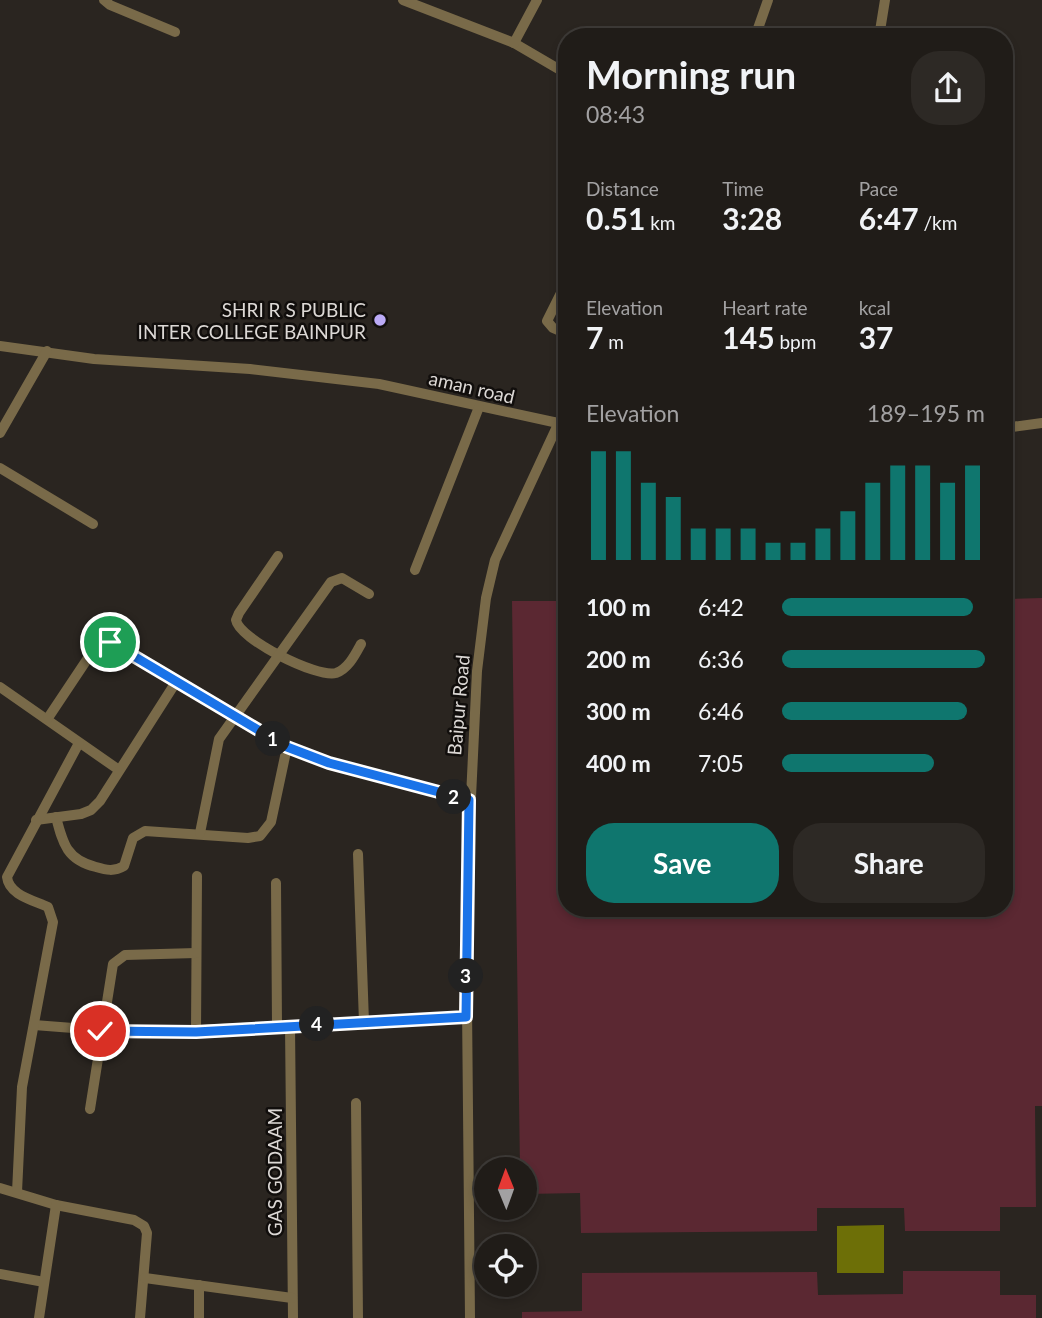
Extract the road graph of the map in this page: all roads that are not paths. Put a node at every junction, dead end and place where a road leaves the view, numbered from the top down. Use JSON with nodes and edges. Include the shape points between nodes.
{"nodes":[{"id":1,"x":104,"y":0,"type":"edge"},
{"id":2,"x":403,"y":0,"type":"edge"},
{"id":3,"x":537,"y":0,"type":"edge"},
{"id":4,"x":768,"y":0,"type":"edge"},
{"id":5,"x":885,"y":0,"type":"edge"},
{"id":6,"x":422,"y":3,"type":"edge"},
{"id":7,"x":758,"y":28,"type":"edge"},
{"id":8,"x":880,"y":28,"type":"edge"},
{"id":9,"x":175,"y":32,"type":"dead end"},
{"id":10,"x":514,"y":43,"type":"junction"},
{"id":11,"x":558,"y":69,"type":"edge"},
{"id":12,"x":558,"y":299,"type":"edge"},
{"id":13,"x":558,"y":330,"type":"edge"},
{"id":14,"x":0,"y":345,"type":"edge"},
{"id":15,"x":47,"y":351,"type":"junction"},
{"id":16,"x":479,"y":407,"type":"junction"},
{"id":17,"x":1042,"y":423,"type":"edge"},
{"id":18,"x":558,"y":424,"type":"joint"},
{"id":19,"x":1013,"y":427,"type":"edge"},
{"id":20,"x":0,"y":433,"type":"edge"},
{"id":21,"x":0,"y":468,"type":"edge"},
{"id":22,"x":93,"y":524,"type":"dead end"},
{"id":23,"x":278,"y":556,"type":"dead end"},
{"id":24,"x":415,"y":570,"type":"dead end"},
{"id":25,"x":369,"y":594,"type":"dead end"},
{"id":26,"x":361,"y":644,"type":"dead end"},
{"id":27,"x":279,"y":655,"type":"junction"},
{"id":28,"x":176,"y":682,"type":"junction"},
{"id":29,"x":0,"y":687,"type":"edge"},
{"id":30,"x":235,"y":715,"type":"junction"},
{"id":31,"x":48,"y":718,"type":"junction"},
{"id":32,"x":79,"y":743,"type":"junction"},
{"id":33,"x":287,"y":747,"type":"junction"},
{"id":34,"x":119,"y":770,"type":"junction"},
{"id":35,"x":469,"y":800,"type":"junction"},
{"id":36,"x":56,"y":817,"type":"junction"},
{"id":37,"x":36,"y":820,"type":"junction"},
{"id":38,"x":200,"y":834,"type":"junction"},
{"id":39,"x":358,"y":854,"type":"dead end"},
{"id":40,"x":197,"y":876,"type":"dead end"},
{"id":41,"x":276,"y":883,"type":"dead end"},
{"id":42,"x":196,"y":953,"type":"junction"},
{"id":43,"x":466,"y":1017,"type":"junction"},
{"id":44,"x":364,"y":1022,"type":"junction"},
{"id":45,"x":34,"y":1025,"type":"junction"},
{"id":46,"x":277,"y":1026,"type":"junction"},
{"id":47,"x":290,"y":1026,"type":"junction"},
{"id":48,"x":100,"y":1031,"type":"junction"},
{"id":49,"x":196,"y":1032,"type":"junction"},
{"id":50,"x":356,"y":1103,"type":"dead end"},
{"id":51,"x":90,"y":1109,"type":"dead end"},
{"id":52,"x":0,"y":1188,"type":"edge"},
{"id":53,"x":17,"y":1192,"type":"junction"},
{"id":54,"x":56,"y":1205,"type":"junction"},
{"id":55,"x":0,"y":1274,"type":"edge"},
{"id":56,"x":145,"y":1278,"type":"junction"},
{"id":57,"x":44,"y":1282,"type":"junction"},
{"id":58,"x":199,"y":1286,"type":"junction"},
{"id":59,"x":292,"y":1298,"type":"junction"},
{"id":60,"x":39,"y":1318,"type":"edge"},
{"id":61,"x":140,"y":1318,"type":"edge"},
{"id":62,"x":199,"y":1318,"type":"edge"},
{"id":63,"x":293,"y":1318,"type":"edge"},
{"id":64,"x":358,"y":1318,"type":"edge"},
{"id":65,"x":470,"y":1318,"type":"edge"}],
"edges":[{"from":1,"to":9,"type":"street"},
{"from":2,"to":6,"type":"street"},
{"from":3,"to":10,"type":"street"},
{"from":4,"to":7,"type":"street"},
{"from":5,"to":8,"type":"street"},
{"from":6,"to":10,"type":"street"},
{"from":10,"to":11,"type":"street"},
{"from":12,"to":13,"type":"street","via":[[547,321]]},
{"from":14,"to":15,"type":"street","name":"aman road"},
{"from":15,"to":16,"type":"street","name":"aman road","via":[[379,384]]},
{"from":15,"to":20,"type":"street"},
{"from":16,"to":18,"type":"street","name":"aman road"},
{"from":16,"to":24,"type":"street"},
{"from":17,"to":19,"type":"street"},
{"from":18,"to":35,"type":"street","name":"Baipur Road","via":[[495,560],[486,598]]},
{"from":21,"to":22,"type":"street"},
{"from":23,"to":27,"type":"street","via":[[236,620],[241,631]]},
{"from":25,"to":27,"type":"street","via":[[336,578]]},
{"from":26,"to":27,"type":"street","via":[[342,670],[332,674]]},
{"from":27,"to":30,"type":"street"},
{"from":28,"to":30,"type":"street"},
{"from":28,"to":31,"type":"street","via":[[116,645],[101,643]]},
{"from":28,"to":34,"type":"street"},
{"from":29,"to":31,"type":"street"},
{"from":30,"to":33,"type":"street"},
{"from":30,"to":38,"type":"street","via":[[219,739]]},
{"from":31,"to":32,"type":"street"},
{"from":32,"to":34,"type":"street"},
{"from":32,"to":37,"type":"street"},
{"from":33,"to":35,"type":"street","via":[[329,763]]},
{"from":33,"to":38,"type":"street","via":[[267,831],[248,838]]},
{"from":34,"to":36,"type":"street","via":[[91,810]]},
{"from":35,"to":43,"type":"street","name":"Baipur Road"},
{"from":36,"to":37,"type":"street"},
{"from":36,"to":38,"type":"street","via":[[69,856],[107,870],[124,866],[138,834]]},
{"from":37,"to":45,"type":"street","via":[[6,877],[14,891],[48,907],[52,914]]},
{"from":39,"to":44,"type":"street"},
{"from":40,"to":42,"type":"street"},
{"from":41,"to":46,"type":"street"},
{"from":42,"to":48,"type":"street","via":[[118,958],[109,972]]},
{"from":42,"to":49,"type":"street"},
{"from":43,"to":44,"type":"street"},
{"from":43,"to":65,"type":"street","name":"Baipur Road"},
{"from":44,"to":47,"type":"street"},
{"from":45,"to":48,"type":"street"},
{"from":45,"to":53,"type":"street","via":[[22,1087]]},
{"from":46,"to":47,"type":"street"},
{"from":46,"to":49,"type":"street"},
{"from":47,"to":59,"type":"street","name":"GAS GODAAM"},
{"from":48,"to":49,"type":"street"},
{"from":48,"to":51,"type":"street"},
{"from":50,"to":64,"type":"street"},
{"from":52,"to":53,"type":"street"},
{"from":53,"to":54,"type":"street"},
{"from":54,"to":56,"type":"street","via":[[141,1223],[147,1233]]},
{"from":54,"to":57,"type":"street"},
{"from":55,"to":57,"type":"street"},
{"from":56,"to":58,"type":"street"},
{"from":56,"to":61,"type":"street"},
{"from":57,"to":60,"type":"street"},
{"from":58,"to":59,"type":"street"},
{"from":58,"to":62,"type":"street"},
{"from":59,"to":63,"type":"street","name":"GAS GODAAM"}]}
